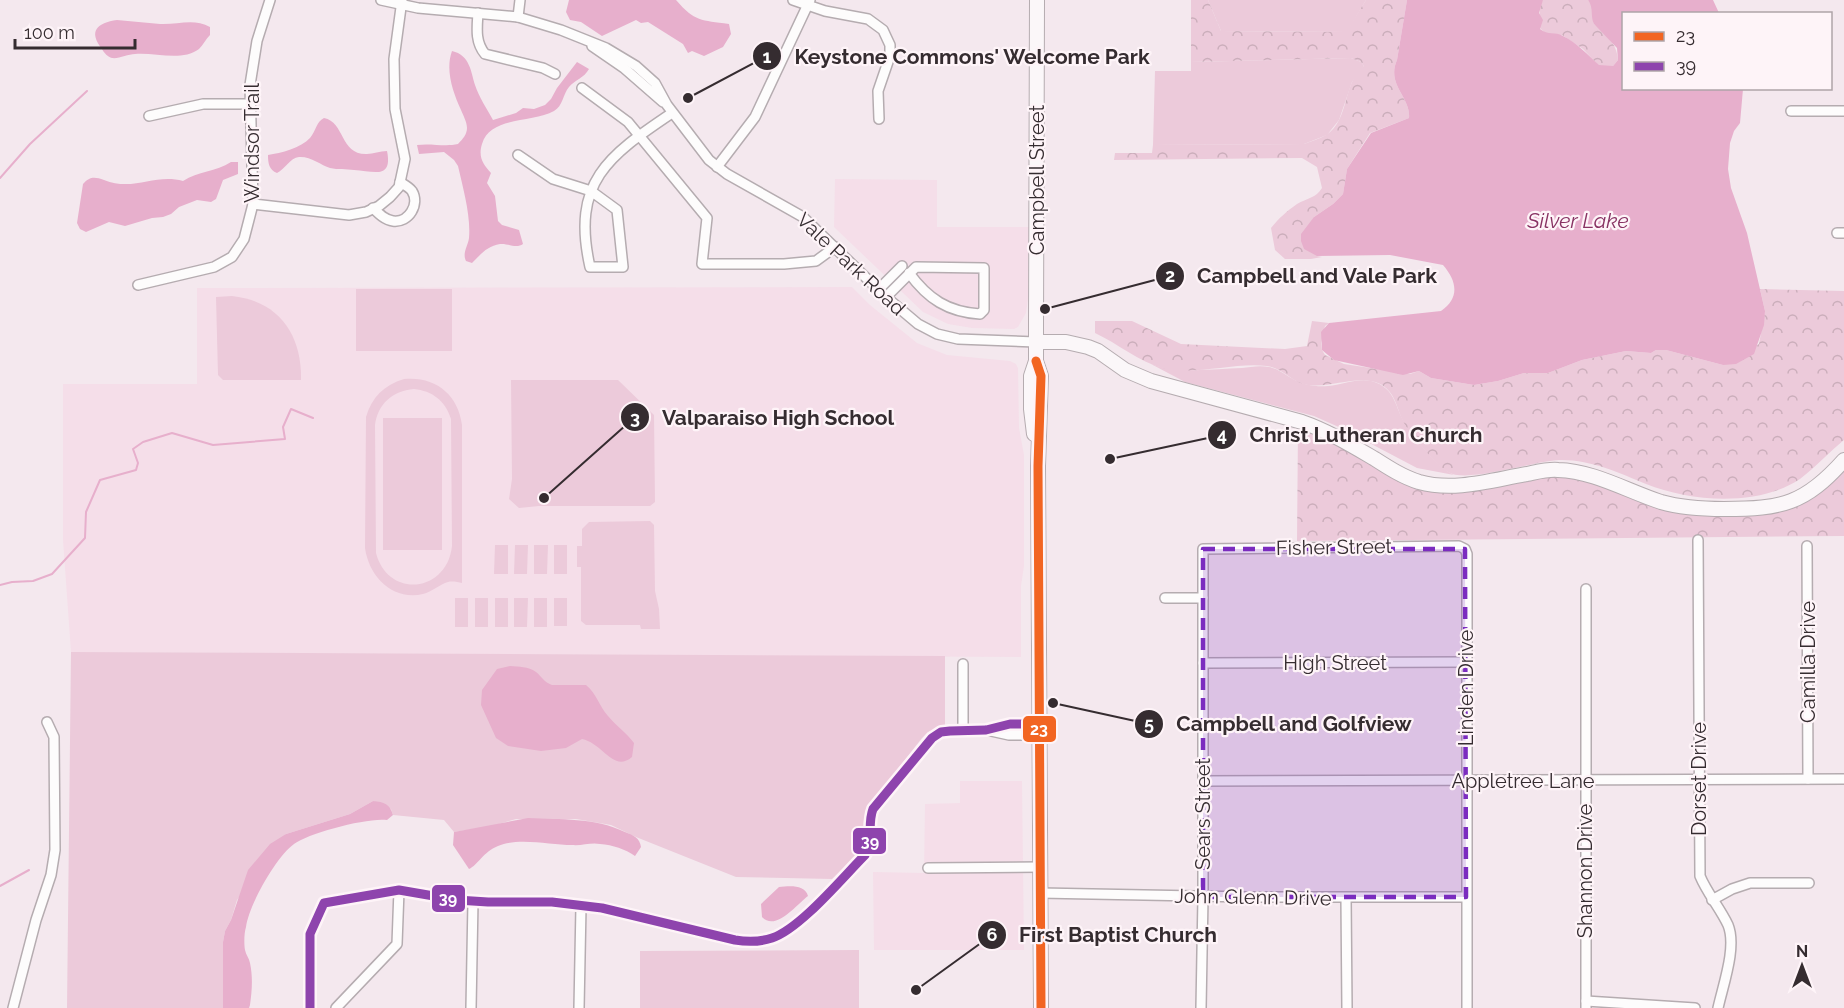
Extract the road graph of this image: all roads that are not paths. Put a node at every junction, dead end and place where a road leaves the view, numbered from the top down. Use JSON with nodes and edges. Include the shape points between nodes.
{"nodes":[{"id":1,"x":270,"y":0,"type":"edge"},
{"id":2,"x":381,"y":0,"type":"edge"},
{"id":3,"x":520,"y":0,"type":"edge"},
{"id":4,"x":793,"y":0,"type":"edge"},
{"id":5,"x":1037,"y":0,"type":"edge"},
{"id":6,"x":809,"y":2,"type":"edge"},
{"id":7,"x":402,"y":3,"type":"edge"},
{"id":8,"x":478,"y":13,"type":"junction"},
{"id":9,"x":518,"y":18,"type":"junction"},
{"id":10,"x":555,"y":74,"type":"dead end"},
{"id":11,"x":582,"y":88,"type":"dead end"},
{"id":12,"x":250,"y":104,"type":"junction"},
{"id":13,"x":669,"y":109,"type":"junction"},
{"id":14,"x":1791,"y":111,"type":"dead end"},
{"id":15,"x":1844,"y":111,"type":"edge"},
{"id":16,"x":148,"y":116,"type":"dead end"},
{"id":17,"x":879,"y":119,"type":"dead end"},
{"id":18,"x":639,"y":137,"type":"junction"},
{"id":19,"x":518,"y":155,"type":"dead end"},
{"id":20,"x":717,"y":168,"type":"junction"},
{"id":21,"x":400,"y":182,"type":"junction"},
{"id":22,"x":591,"y":190,"type":"junction"},
{"id":23,"x":253,"y":204,"type":"junction"},
{"id":24,"x":373,"y":208,"type":"junction"},
{"id":25,"x":835,"y":247,"type":"junction"},
{"id":26,"x":902,"y":266,"type":"dead end"},
{"id":27,"x":909,"y":273,"type":"junction"},
{"id":28,"x":138,"y":285,"type":"dead end"},
{"id":29,"x":878,"y":290,"type":"junction"},
{"id":30,"x":886,"y":297,"type":"junction"},
{"id":31,"x":1036,"y":342,"type":"junction"},
{"id":32,"x":1844,"y":460,"type":"edge"},
{"id":33,"x":1698,"y":540,"type":"dead end"},
{"id":34,"x":1808,"y":546,"type":"dead end"},
{"id":35,"x":1203,"y":549,"type":"joint"},
{"id":36,"x":1465,"y":549,"type":"joint"},
{"id":37,"x":1586,"y":590,"type":"dead end"},
{"id":38,"x":1165,"y":598,"type":"dead end"},
{"id":39,"x":1203,"y":598,"type":"junction"},
{"id":40,"x":1466,"y":662,"type":"junction"},
{"id":41,"x":1203,"y":663,"type":"junction"},
{"id":42,"x":963,"y":664,"type":"dead end"},
{"id":43,"x":47,"y":722,"type":"dead end"},
{"id":44,"x":1039,"y":729,"type":"junction"},
{"id":45,"x":963,"y":731,"type":"junction"},
{"id":46,"x":1808,"y":779,"type":"junction"},
{"id":47,"x":1844,"y":779,"type":"edge"},
{"id":48,"x":1467,"y":780,"type":"junction"},
{"id":49,"x":1585,"y":780,"type":"junction"},
{"id":50,"x":1699,"y":780,"type":"junction"},
{"id":51,"x":1203,"y":781,"type":"junction"},
{"id":52,"x":1040,"y":867,"type":"junction"},
{"id":53,"x":928,"y":868,"type":"dead end"},
{"id":54,"x":1809,"y":883,"type":"dead end"},
{"id":55,"x":399,"y":890,"type":"junction"},
{"id":56,"x":1040,"y":892,"type":"junction"},
{"id":57,"x":1203,"y":897,"type":"junction"},
{"id":58,"x":1467,"y":897,"type":"junction"},
{"id":59,"x":1346,"y":898,"type":"junction"},
{"id":60,"x":1712,"y":900,"type":"junction"},
{"id":61,"x":472,"y":901,"type":"junction"},
{"id":62,"x":581,"y":906,"type":"junction"},
{"id":63,"x":1586,"y":1004,"type":"edge"},
{"id":64,"x":13,"y":1008,"type":"edge"},
{"id":65,"x":310,"y":1008,"type":"edge"},
{"id":66,"x":337,"y":1008,"type":"edge"},
{"id":67,"x":471,"y":1008,"type":"edge"},
{"id":68,"x":579,"y":1008,"type":"edge"},
{"id":69,"x":1041,"y":1008,"type":"edge"},
{"id":70,"x":1201,"y":1008,"type":"edge"},
{"id":71,"x":1347,"y":1008,"type":"edge"},
{"id":72,"x":1467,"y":1008,"type":"edge"},
{"id":73,"x":1695,"y":1008,"type":"edge"},
{"id":74,"x":1718,"y":1008,"type":"edge"}],
"edges":[{"from":1,"to":12,"type":"street","name":"Windsor Trail","via":[[257,41]]},
{"from":2,"to":7,"type":"street","name":"Vale Park Road"},
{"from":3,"to":9,"type":"street"},
{"from":4,"to":6,"type":"street"},
{"from":5,"to":31,"type":"main road","name":"Campbell Street"},
{"from":6,"to":17,"type":"street","via":[[825,11],[868,19],[886,35],[890,56],[878,91]]},
{"from":6,"to":20,"type":"street","via":[[755,117]]},
{"from":7,"to":8,"type":"street","name":"Vale Park Road"},
{"from":7,"to":21,"type":"street","via":[[394,59],[395,109],[405,159]]},
{"from":8,"to":9,"type":"street","name":"Vale Park Road"},
{"from":8,"to":10,"type":"street","via":[[477,38],[485,54]]},
{"from":9,"to":13,"type":"street","name":"Vale Park Road","via":[[585,41],[624,68]]},
{"from":11,"to":18,"type":"street","via":[[628,122]]},
{"from":12,"to":16,"type":"street","via":[[204,104]]},
{"from":12,"to":23,"type":"street","name":"Windsor Trail"},
{"from":13,"to":18,"type":"street"},
{"from":13,"to":20,"type":"street","name":"Vale Park Road"},
{"from":14,"to":15,"type":"street"},
{"from":18,"to":22,"type":"street","via":[[607,163]]},
{"from":18,"to":25,"type":"street","via":[[707,218],[702,264],[816,261]]},
{"from":19,"to":22,"type":"street","via":[[553,179]]},
{"from":20,"to":25,"type":"street","name":"Vale Park Road","via":[[794,211]]},
{"from":21,"to":24,"type":"street","via":[[390,198]]},
{"from":21,"to":24,"type":"street","via":[[412,191],[413,210],[409,216],[403,220],[386,219]]},
{"from":22,"to":22,"type":"street","via":[[617,210],[623,267],[590,267],[584,212]]},
{"from":23,"to":24,"type":"street","via":[[350,215]]},
{"from":23,"to":28,"type":"street","name":"Windsor Trail","via":[[244,239],[232,257],[214,267]]},
{"from":25,"to":29,"type":"street","name":"Vale Park Road"},
{"from":26,"to":29,"type":"street"},
{"from":27,"to":27,"type":"street","via":[[916,267],[984,268],[984,310],[980,314],[946,308],[928,296]]},
{"from":27,"to":30,"type":"street"},
{"from":29,"to":30,"type":"street","name":"Vale Park Road"},
{"from":30,"to":31,"type":"street","name":"Vale Park Road","via":[[930,332],[964,340]]},
{"from":31,"to":32,"type":"main road","via":[[1088,347],[1151,381],[1325,430],[1404,477],[1442,486],[1555,469],[1590,475],[1676,506],[1763,508],[1808,494]]},
{"from":31,"to":44,"type":"main road","name":"Campbell Street","via":[[1030,409],[1038,466]]},
{"from":33,"to":50,"type":"street","name":"Dorset Drive"},
{"from":34,"to":46,"type":"street","name":"Camilla Drive"},
{"from":35,"to":36,"type":"street","name":"Fisher Street"},
{"from":35,"to":39,"type":"street","name":"Sears Street"},
{"from":36,"to":40,"type":"street","name":"Linden Drive"},
{"from":37,"to":49,"type":"street","name":"Shannon Drive"},
{"from":38,"to":39,"type":"street"},
{"from":39,"to":41,"type":"street","name":"Sears Street"},
{"from":40,"to":41,"type":"street","name":"High Street"},
{"from":40,"to":48,"type":"street","name":"Linden Drive"},
{"from":41,"to":51,"type":"street","name":"Sears Street"},
{"from":42,"to":45,"type":"street"},
{"from":43,"to":64,"type":"street","via":[[54,737],[55,850]]},
{"from":44,"to":45,"type":"street","via":[[1010,724]]},
{"from":44,"to":52,"type":"main road","name":"Campbell Street"},
{"from":45,"to":62,"type":"street","via":[[941,732],[932,738],[873,809],[865,855],[801,920],[779,935],[754,942],[735,940],[609,909]]},
{"from":46,"to":47,"type":"street","name":"Appletree Lane"},
{"from":46,"to":50,"type":"street","name":"Appletree Lane"},
{"from":48,"to":49,"type":"street","name":"Appletree Lane"},
{"from":48,"to":51,"type":"street","name":"Appletree Lane"},
{"from":48,"to":58,"type":"street","name":"Linden Drive"},
{"from":49,"to":50,"type":"street","name":"Appletree Lane"},
{"from":49,"to":63,"type":"street","name":"Shannon Drive"},
{"from":50,"to":60,"type":"street","name":"Dorset Drive","via":[[1700,876]]},
{"from":51,"to":57,"type":"street","name":"Sears Street"},
{"from":52,"to":53,"type":"street"},
{"from":52,"to":56,"type":"main road","name":"Campbell Street"},
{"from":54,"to":60,"type":"street","via":[[1750,884]]},
{"from":55,"to":61,"type":"street"},
{"from":55,"to":65,"type":"street","via":[[324,903],[310,934]]},
{"from":55,"to":66,"type":"street","via":[[397,944]]},
{"from":56,"to":57,"type":"street","name":"John Glenn Drive"},
{"from":56,"to":69,"type":"main road","name":"Campbell Street"},
{"from":57,"to":59,"type":"street","name":"John Glenn Drive"},
{"from":57,"to":70,"type":"street","name":"Sears Street"},
{"from":58,"to":59,"type":"street","name":"John Glenn Drive"},
{"from":58,"to":72,"type":"street","name":"Linden Drive"},
{"from":59,"to":71,"type":"street"},
{"from":60,"to":74,"type":"street","name":"Dorset Drive","via":[[1730,934]]},
{"from":61,"to":62,"type":"street"},
{"from":61,"to":67,"type":"street"},
{"from":62,"to":68,"type":"street"},
{"from":63,"to":73,"type":"street"}]}
